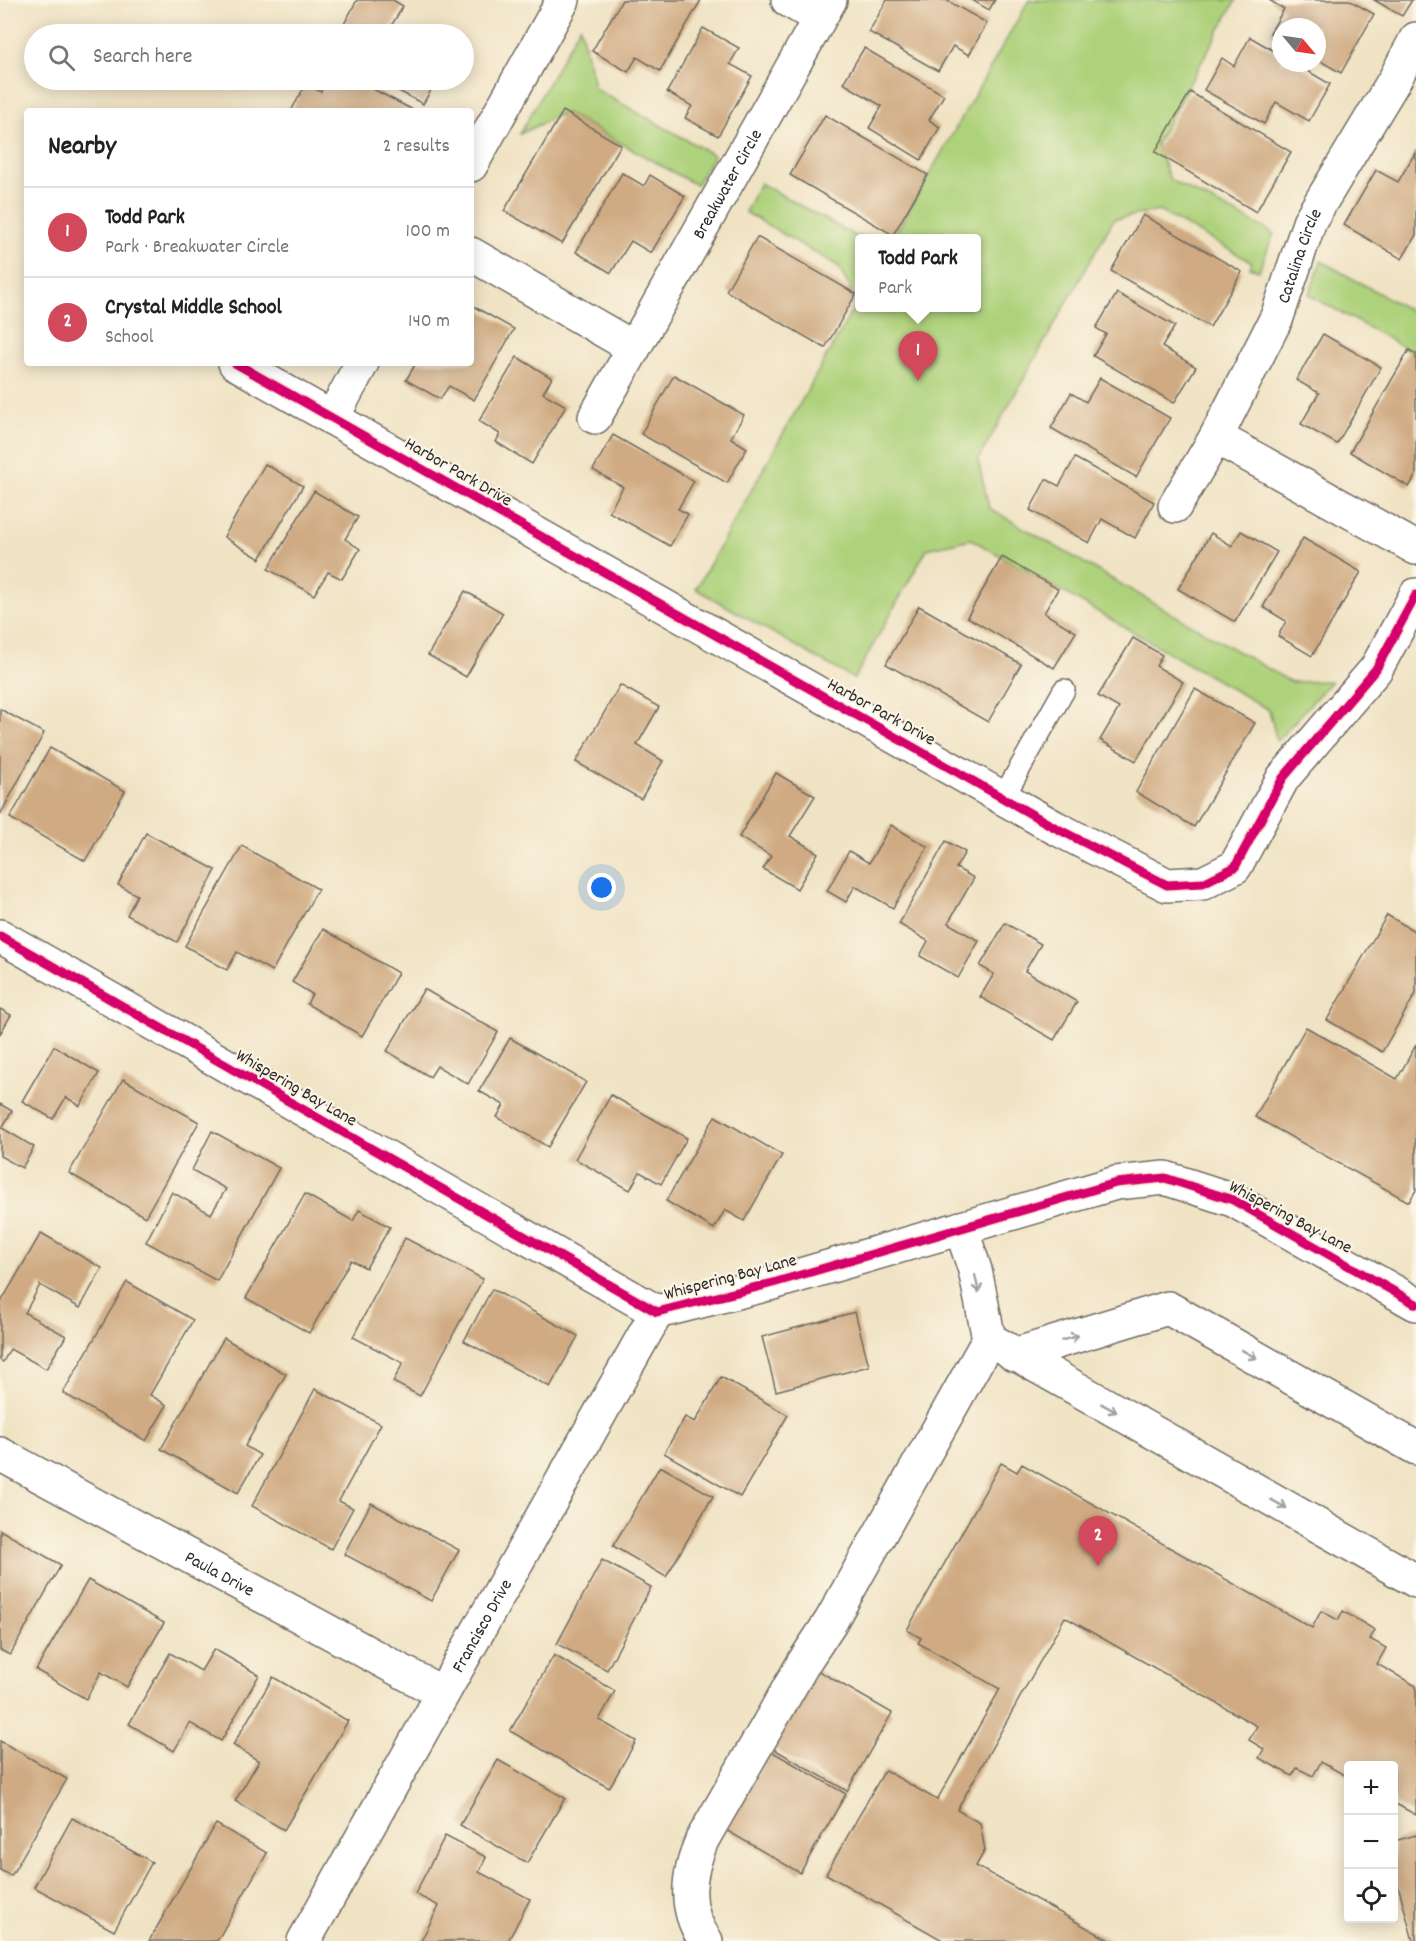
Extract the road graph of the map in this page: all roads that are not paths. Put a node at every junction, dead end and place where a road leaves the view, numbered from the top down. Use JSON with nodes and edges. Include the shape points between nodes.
{"nodes":[{"id":1,"x":563,"y":0,"type":"edge"},
{"id":2,"x":788,"y":0,"type":"edge"},
{"id":3,"x":825,"y":9,"type":"edge"},
{"id":4,"x":1416,"y":39,"type":"edge"},
{"id":5,"x":1406,"y":86,"type":"edge"},
{"id":6,"x":474,"y":160,"type":"edge"},
{"id":7,"x":474,"y":256,"type":"edge"},
{"id":8,"x":634,"y":348,"type":"junction"},
{"id":9,"x":240,"y":366,"type":"edge"},
{"id":10,"x":360,"y":366,"type":"edge"},
{"id":11,"x":595,"y":417,"type":"dead end"},
{"id":12,"x":332,"y":418,"type":"junction"},
{"id":13,"x":1216,"y":437,"type":"junction"},
{"id":14,"x":1175,"y":506,"type":"dead end"},
{"id":15,"x":1416,"y":548,"type":"edge"},
{"id":16,"x":1416,"y":595,"type":"edge"},
{"id":17,"x":1064,"y":690,"type":"dead end"},
{"id":18,"x":1003,"y":798,"type":"junction"},
{"id":19,"x":0,"y":936,"type":"edge"},
{"id":20,"x":961,"y":1228,"type":"junction"},
{"id":21,"x":1416,"y":1304,"type":"edge"},
{"id":22,"x":657,"y":1312,"type":"junction"},
{"id":23,"x":1002,"y":1347,"type":"junction"},
{"id":24,"x":1416,"y":1448,"type":"edge"},
{"id":25,"x":0,"y":1454,"type":"edge"},
{"id":26,"x":1416,"y":1581,"type":"edge"},
{"id":27,"x":442,"y":1693,"type":"junction"},
{"id":28,"x":304,"y":1941,"type":"edge"},
{"id":29,"x":706,"y":1941,"type":"edge"}],
"edges":[{"from":1,"to":6,"type":"street"},
{"from":2,"to":3,"type":"street","name":"Breakwater Circle"},
{"from":3,"to":8,"type":"street","name":"Breakwater Circle"},
{"from":4,"to":5,"type":"street","name":"Catalina Circle"},
{"from":5,"to":13,"type":"street","name":"Catalina Circle","via":[[1310,220],[1277,317]]},
{"from":7,"to":8,"type":"street"},
{"from":8,"to":11,"type":"street","name":"Breakwater Circle"},
{"from":9,"to":12,"type":"street","name":"Harbor Park Drive"},
{"from":10,"to":12,"type":"street"},
{"from":12,"to":18,"type":"street","name":"Harbor Park Drive"},
{"from":13,"to":14,"type":"street","name":"Catalina Circle"},
{"from":13,"to":15,"type":"street"},
{"from":16,"to":18,"type":"street","name":"Harbor Park Drive","via":[[1376,669],[1284,778],[1235,867],[1203,883],[1167,885]]},
{"from":17,"to":18,"type":"lane"},
{"from":19,"to":22,"type":"street","name":"Whispering Bay Lane"},
{"from":20,"to":21,"type":"street","name":"Whispering Bay Lane","via":[[1116,1183],[1165,1178],[1233,1200]]},
{"from":20,"to":22,"type":"street","name":"Whispering Bay Lane"},
{"from":20,"to":23,"type":"street","one_way":true},
{"from":22,"to":27,"type":"street","name":"Francisco Drive"},
{"from":23,"to":24,"type":"street","one_way":true,"via":[[1168,1308]]},
{"from":23,"to":26,"type":"street","one_way":true},
{"from":23,"to":29,"type":"street","via":[[804,1662],[702,1840],[690,1869],[690,1907]]},
{"from":25,"to":27,"type":"street","name":"Paula Drive"},
{"from":27,"to":28,"type":"street","name":"Francisco Drive"}]}
